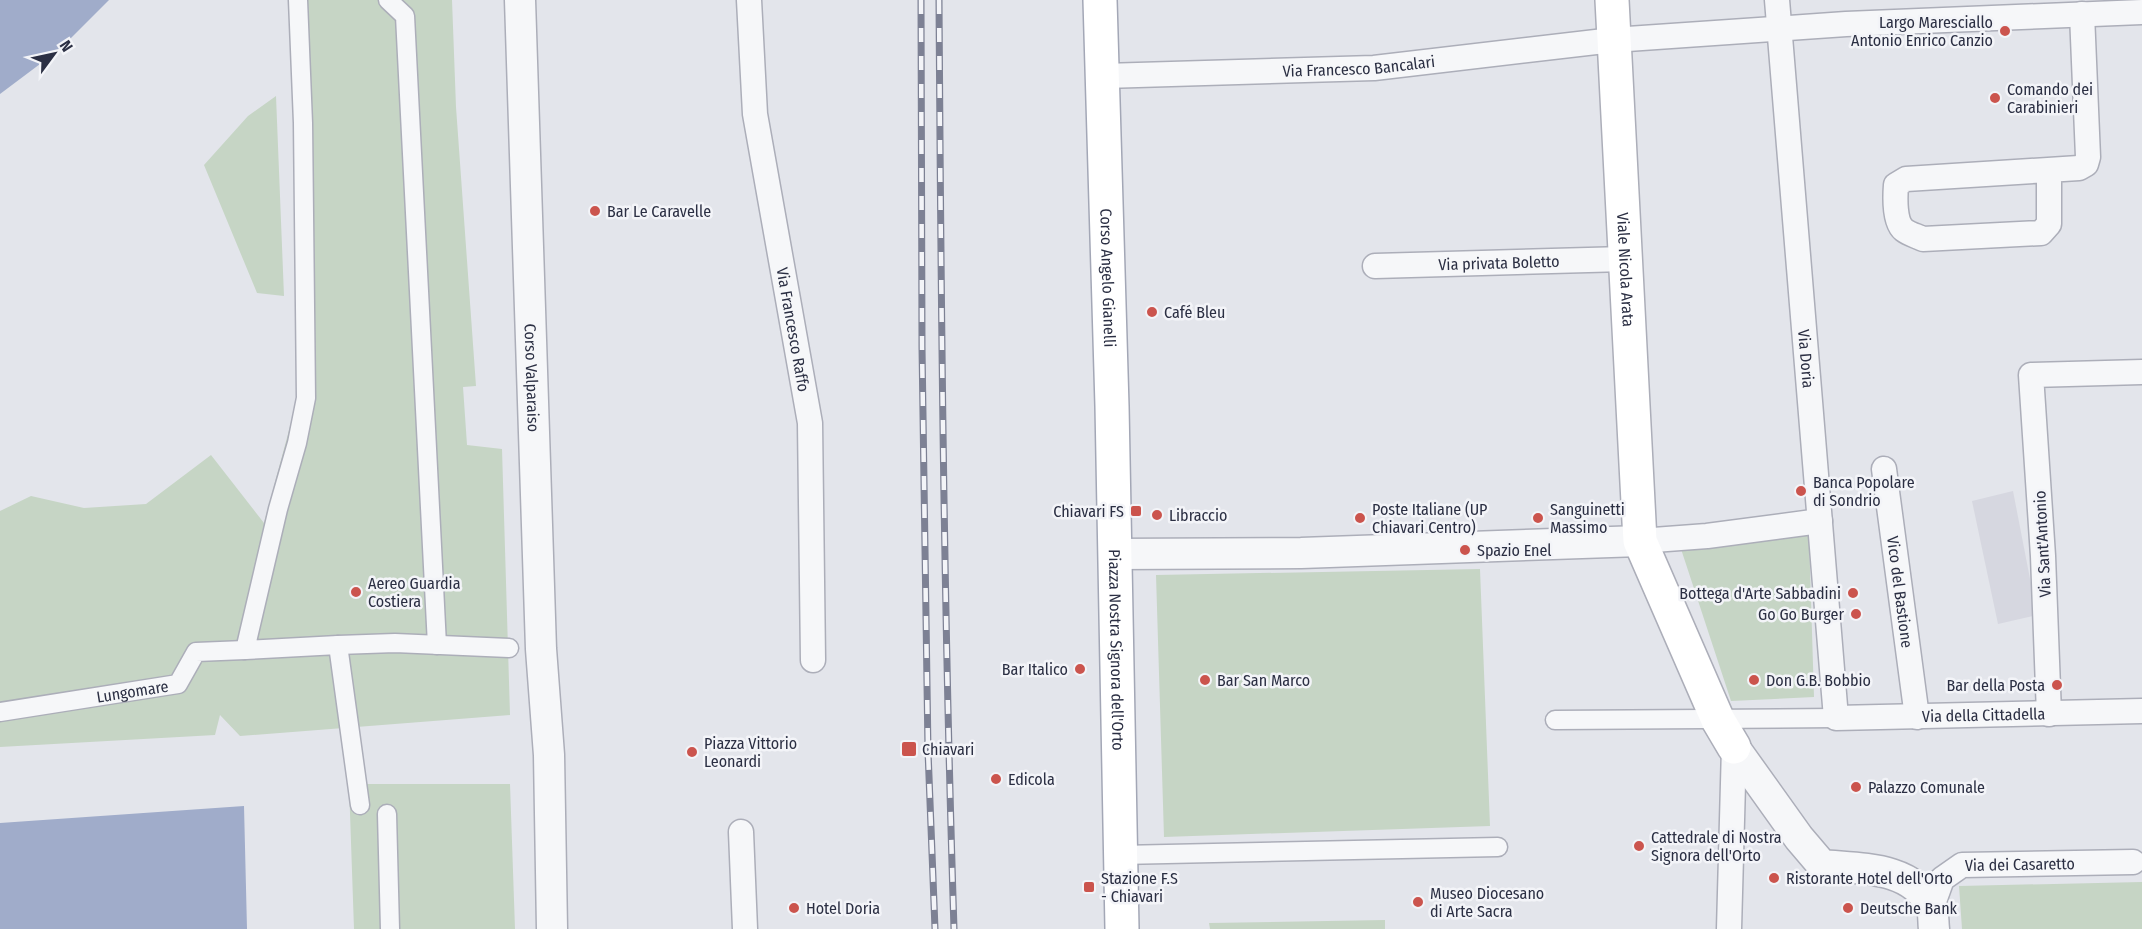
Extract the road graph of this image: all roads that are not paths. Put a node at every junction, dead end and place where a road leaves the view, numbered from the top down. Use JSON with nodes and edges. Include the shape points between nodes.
{"nodes":[{"id":1,"x":298,"y":0,"type":"edge"},
{"id":2,"x":388,"y":0,"type":"edge"},
{"id":3,"x":520,"y":0,"type":"edge"},
{"id":4,"x":749,"y":0,"type":"edge"},
{"id":5,"x":1100,"y":0,"type":"edge"},
{"id":6,"x":1612,"y":0,"type":"edge"},
{"id":7,"x":1777,"y":0,"type":"edge"},
{"id":8,"x":2142,"y":12,"type":"edge"},
{"id":9,"x":2082,"y":14,"type":"junction"},
{"id":10,"x":1780,"y":30,"type":"junction"},
{"id":11,"x":1613,"y":40,"type":"junction"},
{"id":12,"x":1104,"y":76,"type":"junction"},
{"id":13,"x":2049,"y":170,"type":"junction"},
{"id":14,"x":1625,"y":259,"type":"junction"},
{"id":15,"x":1375,"y":266,"type":"dead end"},
{"id":16,"x":2142,"y":372,"type":"edge"},
{"id":17,"x":1884,"y":469,"type":"dead end"},
{"id":18,"x":1820,"y":521,"type":"junction"},
{"id":19,"x":1640,"y":541,"type":"junction"},
{"id":20,"x":1115,"y":554,"type":"junction"},
{"id":21,"x":338,"y":645,"type":"junction"},
{"id":22,"x":437,"y":645,"type":"junction"},
{"id":23,"x":509,"y":648,"type":"dead end"},
{"id":24,"x":245,"y":650,"type":"junction"},
{"id":25,"x":813,"y":660,"type":"dead end"},
{"id":26,"x":2137,"y":711,"type":"edge"},
{"id":27,"x":0,"y":712,"type":"edge"},
{"id":28,"x":2049,"y":714,"type":"junction"},
{"id":29,"x":1917,"y":717,"type":"junction"},
{"id":30,"x":1836,"y":718,"type":"junction"},
{"id":31,"x":1555,"y":720,"type":"dead end"},
{"id":32,"x":1726,"y":734,"type":"junction"},
{"id":33,"x":359,"y":797,"type":"dead end"},
{"id":34,"x":387,"y":814,"type":"dead end"},
{"id":35,"x":741,"y":832,"type":"dead end"},
{"id":36,"x":1498,"y":847,"type":"dead end"},
{"id":37,"x":1120,"y":855,"type":"junction"},
{"id":38,"x":2137,"y":862,"type":"edge"},
{"id":39,"x":1933,"y":918,"type":"edge"},
{"id":40,"x":390,"y":929,"type":"edge"},
{"id":41,"x":552,"y":929,"type":"edge"},
{"id":42,"x":745,"y":929,"type":"edge"},
{"id":43,"x":1122,"y":929,"type":"edge"},
{"id":44,"x":1729,"y":929,"type":"edge"}],
"edges":[{"from":1,"to":24,"type":"street","via":[[306,398]]},
{"from":2,"to":22,"type":"street","via":[[405,15]]},
{"from":3,"to":41,"type":"street","name":"Corso Valparaiso"},
{"from":4,"to":25,"type":"street","name":"Via Francesco Raffo","via":[[755,114],[810,423]]},
{"from":5,"to":12,"type":"main road","name":"Corso Angelo Gianelli"},
{"from":6,"to":11,"type":"main road","name":"Viale Nicola Arata"},
{"from":7,"to":10,"type":"street","name":"Via Doria"},
{"from":8,"to":9,"type":"street","name":"Via Francesco Bancalari"},
{"from":9,"to":10,"type":"street","name":"Via Francesco Bancalari"},
{"from":9,"to":13,"type":"street","via":[[2088,157],[2079,168]]},
{"from":10,"to":11,"type":"street","name":"Via Francesco Bancalari"},
{"from":10,"to":18,"type":"street","name":"Via Doria"},
{"from":11,"to":12,"type":"street","name":"Via Francesco Bancalari","via":[[1374,68]]},
{"from":11,"to":14,"type":"main road","name":"Viale Nicola Arata"},
{"from":12,"to":20,"type":"main road","name":"Corso Angelo Gianelli"},
{"from":13,"to":13,"type":"street","via":[[1905,179],[1896,185],[1898,218],[1906,232],[1923,239],[2041,233],[2049,224]]},
{"from":14,"to":15,"type":"street","name":"Via privata Boletto"},
{"from":14,"to":19,"type":"main road","name":"Viale Nicola Arata"},
{"from":16,"to":28,"type":"street","name":"Via Sant'Antonio","via":[[2031,375]]},
{"from":17,"to":29,"type":"street","name":"Vico del Bastione"},
{"from":18,"to":19,"type":"street","name":"Piazza Nostra Signora dell'Orto"},
{"from":18,"to":30,"type":"street","name":"Via Doria"},
{"from":19,"to":20,"type":"street","name":"Piazza Nostra Signora dell'Orto","via":[[1301,553]]},
{"from":19,"to":32,"type":"main road"},
{"from":20,"to":37,"type":"main road","name":"Piazza Nostra Signora dell'Orto"},
{"from":21,"to":22,"type":"street"},
{"from":21,"to":24,"type":"street"},
{"from":21,"to":33,"type":"street"},
{"from":22,"to":23,"type":"street"},
{"from":24,"to":27,"type":"street","name":"Lungomare","via":[[196,652],[178,684]]},
{"from":26,"to":28,"type":"street","name":"Via della Cittadella"},
{"from":28,"to":29,"type":"street","name":"Via della Cittadella"},
{"from":29,"to":30,"type":"street","name":"Via della Cittadella"},
{"from":30,"to":32,"type":"street"},
{"from":31,"to":32,"type":"street"},
{"from":32,"to":39,"type":"street","via":[[1822,865],[1890,873],[1916,884]]},
{"from":32,"to":44,"type":"street"},
{"from":34,"to":40,"type":"street"},
{"from":35,"to":42,"type":"street"},
{"from":36,"to":37,"type":"street"},
{"from":37,"to":43,"type":"main road","name":"Piazza Nostra Signora dell'Orto"},
{"from":38,"to":39,"type":"street","name":"Via dei Casaretto","via":[[1962,865],[1942,879]]}]}
